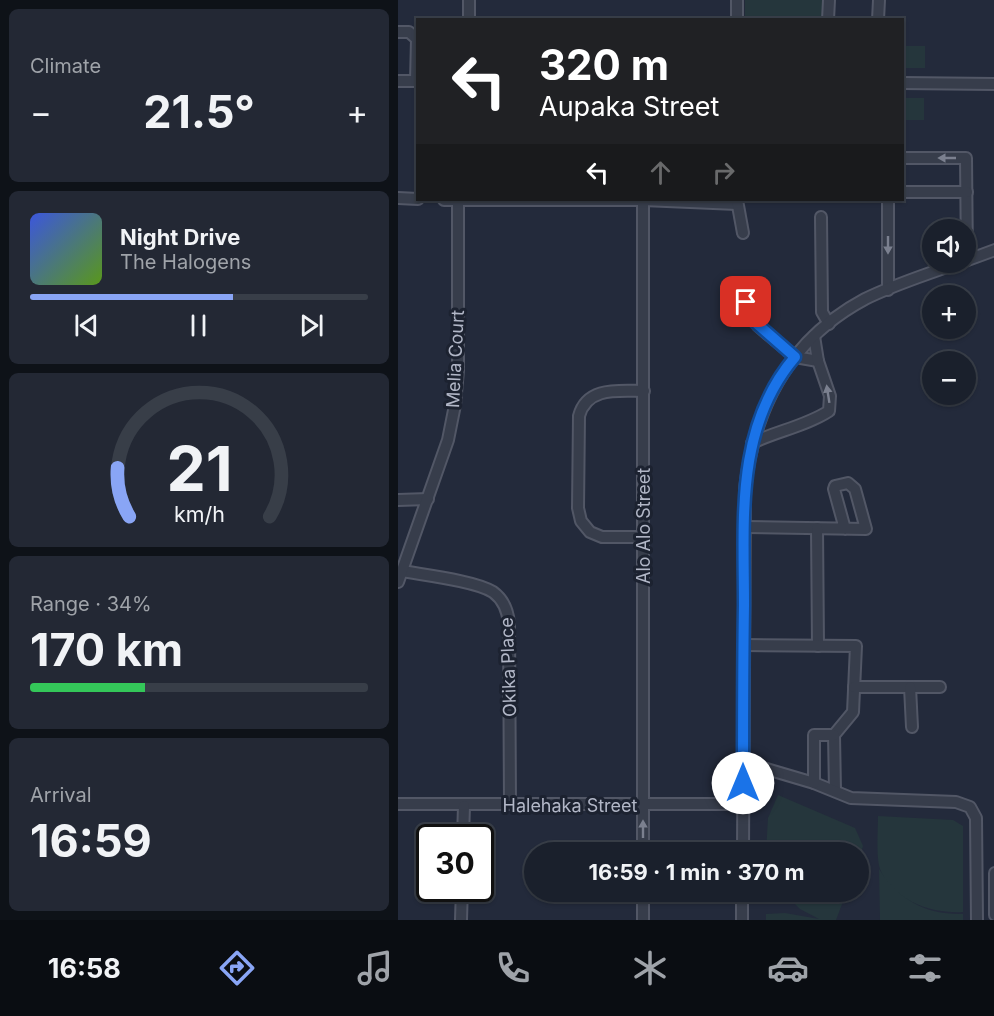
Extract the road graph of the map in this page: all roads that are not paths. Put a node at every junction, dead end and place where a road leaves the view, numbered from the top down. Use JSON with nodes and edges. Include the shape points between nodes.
{"nodes":[{"id":1,"x":470,"y":0,"type":"edge"},
{"id":2,"x":737,"y":0,"type":"edge"},
{"id":3,"x":829,"y":0,"type":"edge"},
{"id":4,"x":879,"y":0,"type":"edge"},
{"id":5,"x":469,"y":18,"type":"edge"},
{"id":6,"x":737,"y":18,"type":"edge"},
{"id":7,"x":828,"y":18,"type":"edge"},
{"id":8,"x":878,"y":18,"type":"edge"},
{"id":9,"x":398,"y":32,"type":"edge"},
{"id":10,"x":416,"y":37,"type":"edge"},
{"id":11,"x":398,"y":81,"type":"edge"},
{"id":12,"x":416,"y":81,"type":"edge"},
{"id":13,"x":904,"y":83,"type":"edge"},
{"id":14,"x":995,"y":84,"type":"edge"},
{"id":15,"x":904,"y":158,"type":"edge"},
{"id":16,"x":904,"y":192,"type":"edge"},
{"id":17,"x":966,"y":192,"type":"junction"},
{"id":18,"x":398,"y":198,"type":"edge"},
{"id":19,"x":416,"y":199,"type":"edge"},
{"id":20,"x":458,"y":201,"type":"edge"},
{"id":21,"x":643,"y":201,"type":"edge"},
{"id":22,"x":690,"y":201,"type":"edge"},
{"id":23,"x":888,"y":201,"type":"edge"},
{"id":24,"x":737,"y":202,"type":"edge"},
{"id":25,"x":821,"y":217,"type":"dead end"},
{"id":26,"x":965,"y":219,"type":"edge"},
{"id":27,"x":743,"y":233,"type":"dead end"},
{"id":28,"x":995,"y":250,"type":"edge"},
{"id":29,"x":976,"y":257,"type":"edge"},
{"id":30,"x":933,"y":273,"type":"edge"},
{"id":31,"x":746,"y":288,"type":"dead end"},
{"id":32,"x":888,"y":290,"type":"junction"},
{"id":33,"x":829,"y":324,"type":"junction"},
{"id":34,"x":814,"y":336,"type":"junction"},
{"id":35,"x":795,"y":357,"type":"junction"},
{"id":36,"x":818,"y":361,"type":"junction"},
{"id":37,"x":644,"y":391,"type":"junction"},
{"id":38,"x":759,"y":419,"type":"junction"},
{"id":39,"x":773,"y":433,"type":"junction"},
{"id":40,"x":752,"y":443,"type":"junction"},
{"id":41,"x":428,"y":499,"type":"junction"},
{"id":42,"x":398,"y":500,"type":"edge"},
{"id":43,"x":744,"y":527,"type":"junction"},
{"id":44,"x":817,"y":528,"type":"junction"},
{"id":45,"x":845,"y":529,"type":"junction"},
{"id":46,"x":644,"y":537,"type":"junction"},
{"id":47,"x":400,"y":576,"type":"edge"},
{"id":48,"x":744,"y":645,"type":"junction"},
{"id":49,"x":818,"y":646,"type":"junction"},
{"id":50,"x":854,"y":687,"type":"junction"},
{"id":51,"x":910,"y":687,"type":"junction"},
{"id":52,"x":940,"y":687,"type":"dead end"},
{"id":53,"x":912,"y":727,"type":"dead end"},
{"id":54,"x":834,"y":735,"type":"junction"},
{"id":55,"x":743,"y":762,"type":"junction"},
{"id":56,"x":814,"y":783,"type":"junction"},
{"id":57,"x":835,"y":791,"type":"junction"},
{"id":58,"x":398,"y":804,"type":"edge"},
{"id":59,"x":510,"y":804,"type":"junction"},
{"id":60,"x":743,"y":804,"type":"junction"},
{"id":61,"x":643,"y":805,"type":"junction"},
{"id":62,"x":464,"y":806,"type":"junction"},
{"id":63,"x":463,"y":824,"type":"edge"},
{"id":64,"x":643,"y":842,"type":"edge"},
{"id":65,"x":743,"y":842,"type":"edge"},
{"id":66,"x":995,"y":873,"type":"edge"},
{"id":67,"x":462,"y":902,"type":"edge"},
{"id":68,"x":643,"y":902,"type":"edge"},
{"id":69,"x":742,"y":902,"type":"edge"},
{"id":70,"x":995,"y":915,"type":"edge"},
{"id":71,"x":461,"y":920,"type":"edge"},
{"id":72,"x":643,"y":920,"type":"edge"},
{"id":73,"x":742,"y":920,"type":"edge"},
{"id":74,"x":977,"y":920,"type":"edge"},
{"id":75,"x":988,"y":920,"type":"edge"}],
"edges":[{"from":1,"to":5,"type":"street"},
{"from":2,"to":6,"type":"street"},
{"from":3,"to":7,"type":"street"},
{"from":4,"to":8,"type":"street"},
{"from":9,"to":10,"type":"street","via":[[409,32]]},
{"from":11,"to":12,"type":"street"},
{"from":13,"to":14,"type":"street"},
{"from":17,"to":15,"type":"street","one_way":true,"via":[[966,158]]},
{"from":16,"to":17,"type":"street"},
{"from":17,"to":26,"type":"street"},
{"from":18,"to":19,"type":"street"},
{"from":20,"to":41,"type":"street","name":"Melia Court","via":[[455,405]]},
{"from":21,"to":37,"type":"street","name":"Alo Alo Street"},
{"from":22,"to":24,"type":"street"},
{"from":23,"to":32,"type":"street","one_way":true},
{"from":24,"to":27,"type":"street"},
{"from":25,"to":33,"type":"street","via":[[822,312]]},
{"from":28,"to":29,"type":"street"},
{"from":30,"to":32,"type":"street"},
{"from":31,"to":35,"type":"street","via":[[752,317]]},
{"from":32,"to":33,"type":"street","via":[[866,299]]},
{"from":33,"to":34,"type":"street"},
{"from":34,"to":35,"type":"street"},
{"from":34,"to":36,"type":"street"},
{"from":35,"to":36,"type":"street"},
{"from":35,"to":38,"type":"street","via":[[771,392]]},
{"from":39,"to":36,"type":"street","one_way":true,"via":[[829,411],[830,396]]},
{"from":37,"to":46,"type":"street","name":"Alo Alo Street"},
{"from":37,"to":46,"type":"street","via":[[601,392],[584,404],[579,416],[578,497],[580,517],[593,534],[606,538]]},
{"from":38,"to":39,"type":"street"},
{"from":38,"to":40,"type":"street"},
{"from":39,"to":40,"type":"street"},
{"from":40,"to":43,"type":"street"},
{"from":41,"to":42,"type":"street"},
{"from":41,"to":47,"type":"street","name":"Melia Court"},
{"from":43,"to":44,"type":"street"},
{"from":43,"to":48,"type":"street"},
{"from":44,"to":45,"type":"street"},
{"from":44,"to":49,"type":"street"},
{"from":45,"to":45,"type":"street","via":[[866,529],[855,489],[848,483],[834,489]]},
{"from":46,"to":61,"type":"street","name":"Alo Alo Street"},
{"from":47,"to":59,"type":"street","name":"Okika Place","via":[[484,588],[505,607],[509,624]]},
{"from":48,"to":49,"type":"street"},
{"from":48,"to":55,"type":"street"},
{"from":49,"to":50,"type":"street","via":[[856,646]]},
{"from":50,"to":51,"type":"street"},
{"from":50,"to":54,"type":"street","via":[[853,712]]},
{"from":51,"to":52,"type":"street"},
{"from":51,"to":53,"type":"street"},
{"from":54,"to":56,"type":"street","via":[[814,735]]},
{"from":54,"to":57,"type":"street"},
{"from":55,"to":56,"type":"street"},
{"from":55,"to":60,"type":"street"},
{"from":56,"to":57,"type":"street"},
{"from":57,"to":74,"type":"street","via":[[851,798],[956,802],[970,807],[976,818]]},
{"from":58,"to":62,"type":"street","name":"Halehaka Street"},
{"from":59,"to":61,"type":"street","name":"Halehaka Street"},
{"from":59,"to":62,"type":"street","name":"Halehaka Street"},
{"from":60,"to":61,"type":"street","name":"Halehaka Street"},
{"from":60,"to":65,"type":"street"},
{"from":64,"to":61,"type":"street","name":"Alo Alo Street","one_way":true},
{"from":62,"to":63,"type":"street"},
{"from":66,"to":70,"type":"street"},
{"from":67,"to":71,"type":"street"},
{"from":68,"to":72,"type":"street"},
{"from":69,"to":73,"type":"street"},
{"from":70,"to":75,"type":"street"}]}
